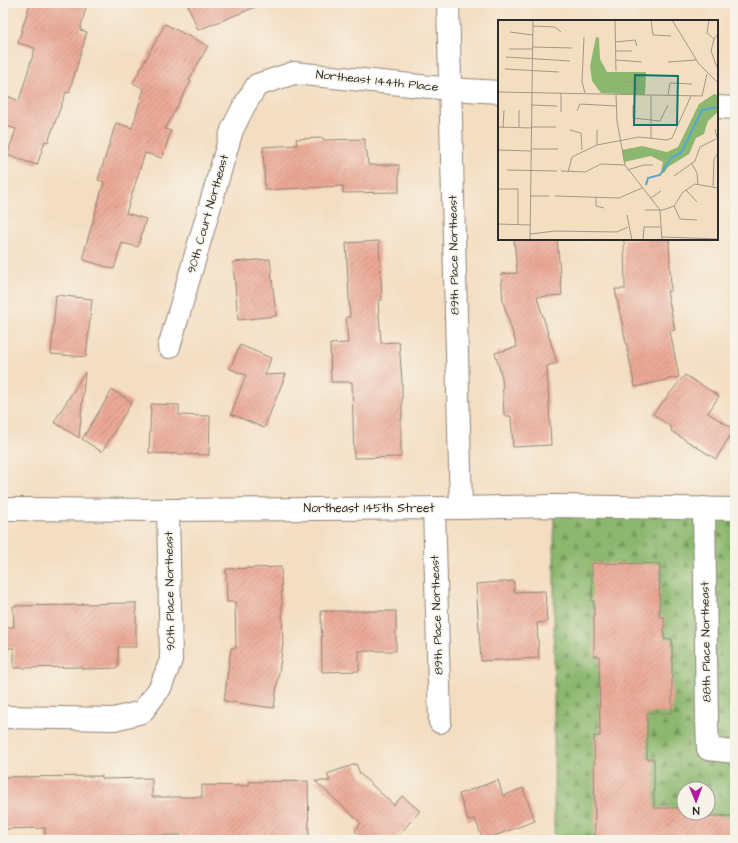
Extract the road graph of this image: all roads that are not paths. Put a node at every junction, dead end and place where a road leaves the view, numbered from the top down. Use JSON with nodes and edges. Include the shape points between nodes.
{"nodes":[{"id":1,"x":448,"y":3,"type":"edge"},
{"id":2,"x":257,"y":85,"type":"joint"},
{"id":3,"x":450,"y":89,"type":"junction"},
{"id":4,"x":498,"y":92,"type":"edge"},
{"id":5,"x":718,"y":107,"type":"edge"},
{"id":6,"x":735,"y":108,"type":"edge"},
{"id":7,"x":169,"y":347,"type":"dead end"},
{"id":8,"x":434,"y":508,"type":"junction"},
{"id":9,"x":461,"y":508,"type":"junction"},
{"id":10,"x":704,"y":508,"type":"junction"},
{"id":11,"x":3,"y":509,"type":"edge"},
{"id":12,"x":735,"y":509,"type":"edge"},
{"id":13,"x":168,"y":510,"type":"junction"},
{"id":14,"x":3,"y":717,"type":"edge"},
{"id":15,"x":440,"y":722,"type":"dead end"},
{"id":16,"x":735,"y":752,"type":"edge"}],
"edges":[{"from":1,"to":3,"type":"street","name":"89th Place Northeast"},
{"from":2,"to":3,"type":"street","name":"Northeast 144th Place","via":[[294,73]]},
{"from":2,"to":7,"type":"street","name":"90th Court Northeast","via":[[232,130]]},
{"from":3,"to":4,"type":"street","name":"Northeast 144th Place"},
{"from":3,"to":9,"type":"street","name":"89th Place Northeast"},
{"from":5,"to":6,"type":"street"},
{"from":8,"to":9,"type":"street","name":"Northeast 145th Street"},
{"from":8,"to":13,"type":"street","name":"Northeast 145th Street"},
{"from":8,"to":15,"type":"street","name":"89th Place Northeast"},
{"from":9,"to":10,"type":"street","name":"Northeast 145th Street"},
{"from":10,"to":12,"type":"street","name":"Northeast 145th Street"},
{"from":10,"to":16,"type":"street","name":"88th Place Northeast","via":[[708,749]]},
{"from":11,"to":13,"type":"street","name":"Northeast 145th Street"},
{"from":13,"to":14,"type":"street","name":"90th Place Northeast","via":[[171,660],[160,688],[142,712],[114,719]]}]}
